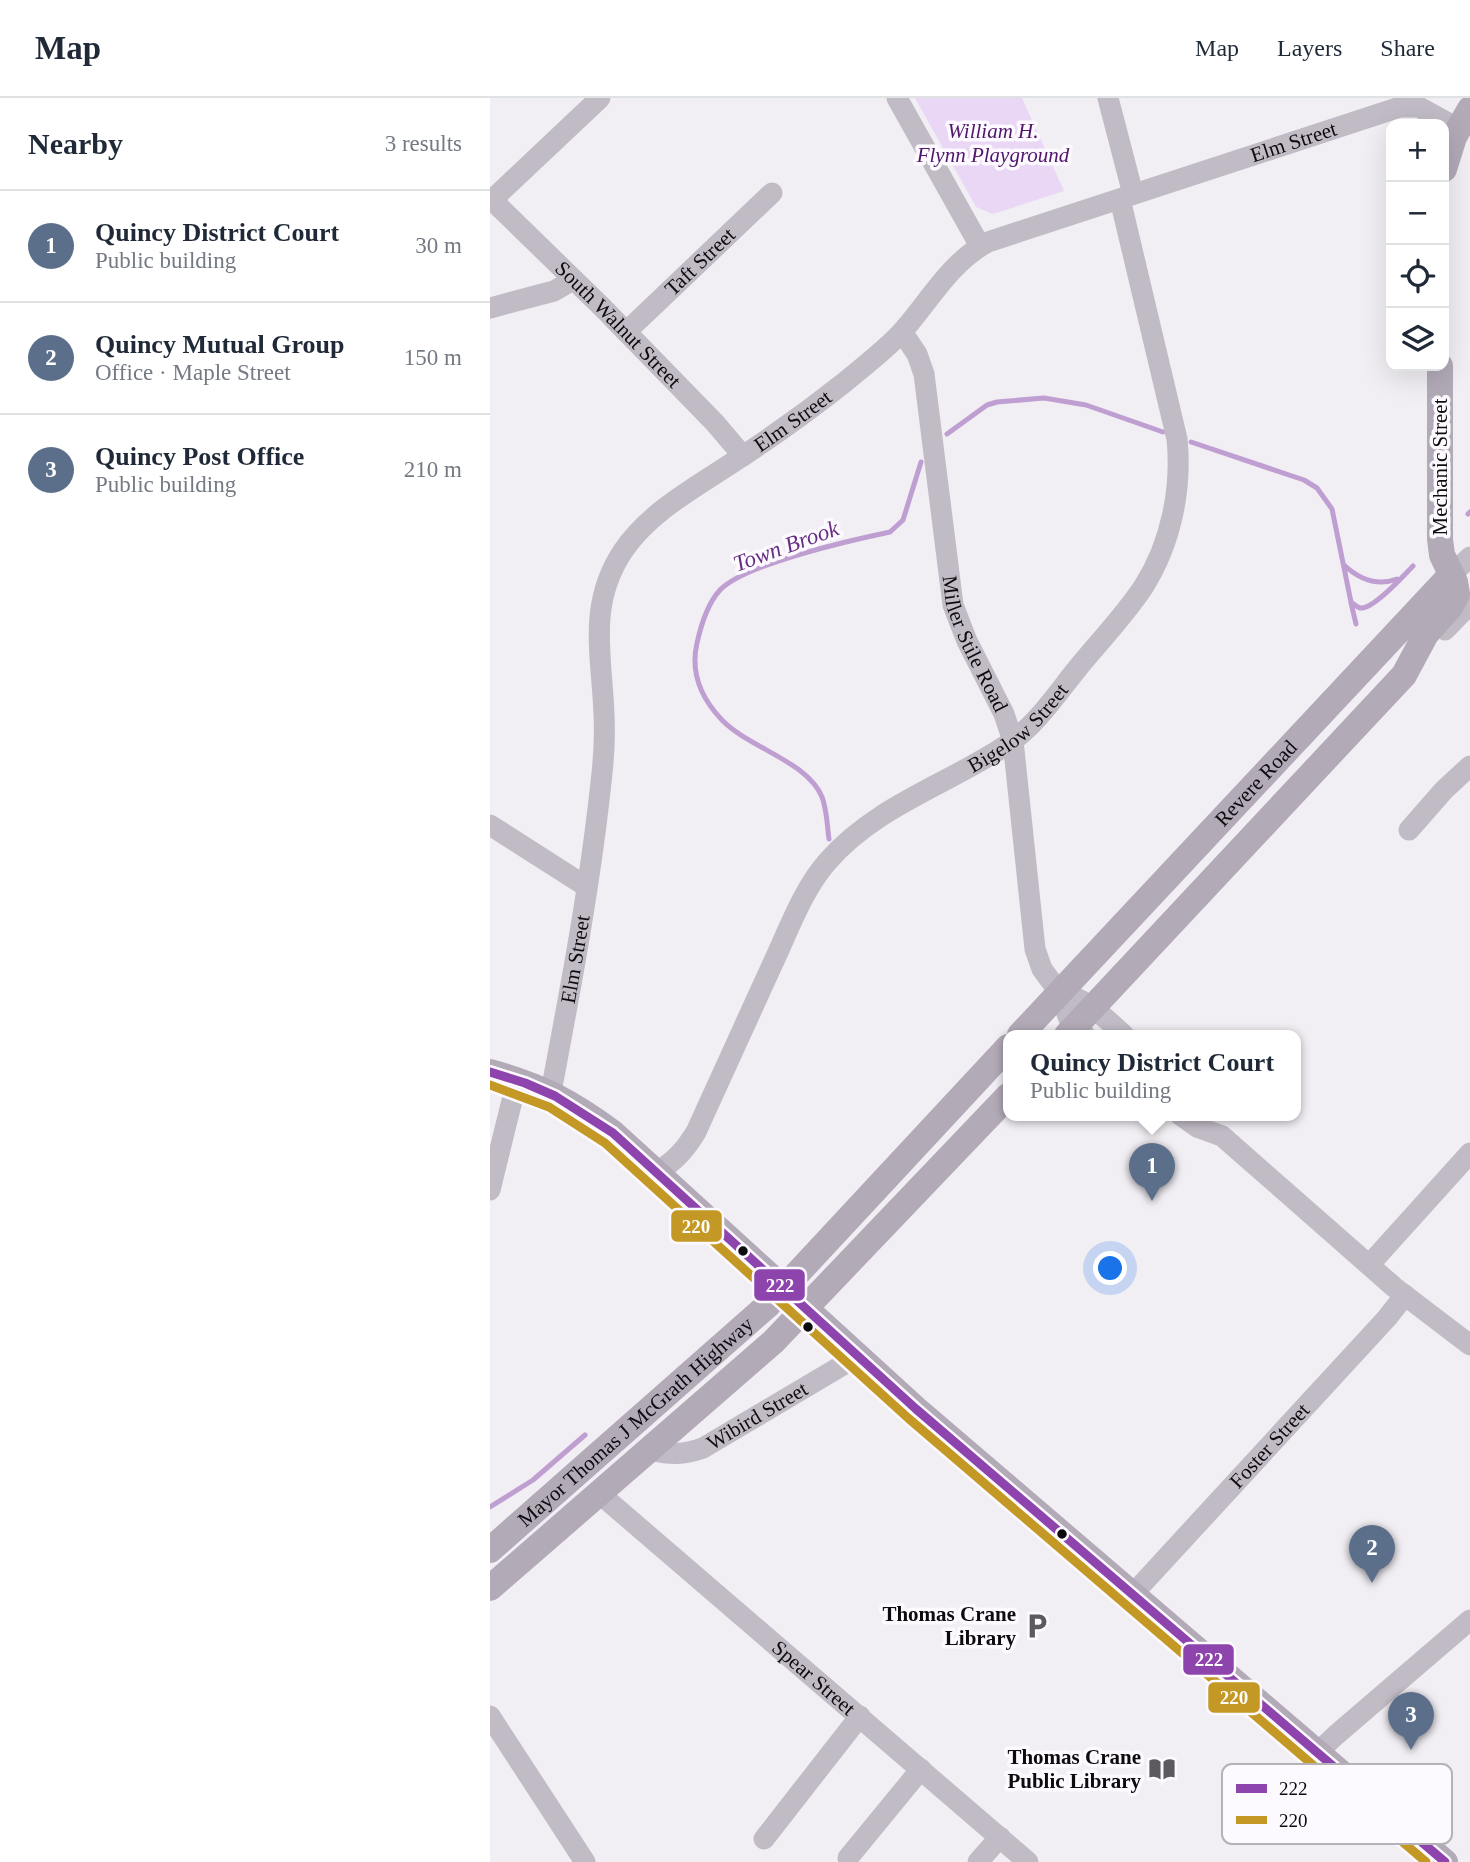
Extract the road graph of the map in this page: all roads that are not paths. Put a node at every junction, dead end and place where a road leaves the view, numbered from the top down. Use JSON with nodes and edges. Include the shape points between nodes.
{"nodes":[{"id":1,"x":600,"y":98,"type":"edge"},
{"id":2,"x":897,"y":98,"type":"edge"},
{"id":3,"x":1108,"y":98,"type":"edge"},
{"id":4,"x":1412,"y":102,"type":"edge"},
{"id":5,"x":1467,"y":120,"type":"edge"},
{"id":6,"x":1449,"y":149,"type":"edge"},
{"id":7,"x":772,"y":193,"type":"dead end"},
{"id":8,"x":1127,"y":197,"type":"junction"},
{"id":9,"x":491,"y":199,"type":"edge"},
{"id":10,"x":980,"y":246,"type":"junction"},
{"id":11,"x":573,"y":280,"type":"junction"},
{"id":12,"x":490,"y":308,"type":"edge"},
{"id":13,"x":626,"y":332,"type":"junction"},
{"id":14,"x":902,"y":332,"type":"junction"},
{"id":15,"x":1440,"y":371,"type":"edge"},
{"id":16,"x":743,"y":456,"type":"junction"},
{"id":17,"x":1461,"y":566,"type":"edge"},
{"id":18,"x":1470,"y":604,"type":"edge"},
{"id":19,"x":1404,"y":675,"type":"junction"},
{"id":20,"x":1013,"y":741,"type":"junction"},
{"id":21,"x":1470,"y":766,"type":"edge"},
{"id":22,"x":490,"y":825,"type":"edge"},
{"id":23,"x":1409,"y":830,"type":"dead end"},
{"id":24,"x":587,"y":887,"type":"junction"},
{"id":25,"x":1059,"y":992,"type":"junction"},
{"id":26,"x":1080,"y":1026,"type":"edge"},
{"id":27,"x":1025,"y":1030,"type":"edge"},
{"id":28,"x":1100,"y":1030,"type":"edge"},
{"id":29,"x":1003,"y":1053,"type":"edge"},
{"id":30,"x":490,"y":1072,"type":"edge"},
{"id":31,"x":517,"y":1080,"type":"junction"},
{"id":32,"x":551,"y":1092,"type":"junction"},
{"id":33,"x":1003,"y":1102,"type":"edge"},
{"id":34,"x":1188,"y":1121,"type":"edge"},
{"id":35,"x":1215,"y":1121,"type":"edge"},
{"id":36,"x":1222,"y":1136,"type":"junction"},
{"id":37,"x":1470,"y":1153,"type":"edge"},
{"id":38,"x":657,"y":1172,"type":"junction"},
{"id":39,"x":490,"y":1190,"type":"edge"},
{"id":40,"x":1370,"y":1264,"type":"junction"},
{"id":41,"x":785,"y":1288,"type":"junction"},
{"id":42,"x":1405,"y":1295,"type":"junction"},
{"id":43,"x":807,"y":1308,"type":"junction"},
{"id":44,"x":1470,"y":1345,"type":"edge"},
{"id":45,"x":858,"y":1356,"type":"junction"},
{"id":46,"x":651,"y":1450,"type":"junction"},
{"id":47,"x":600,"y":1494,"type":"junction"},
{"id":48,"x":490,"y":1550,"type":"edge"},
{"id":49,"x":490,"y":1588,"type":"edge"},
{"id":50,"x":1132,"y":1595,"type":"junction"},
{"id":51,"x":1470,"y":1620,"type":"edge"},
{"id":52,"x":490,"y":1716,"type":"edge"},
{"id":53,"x":860,"y":1716,"type":"junction"},
{"id":54,"x":1317,"y":1754,"type":"junction"},
{"id":55,"x":1329,"y":1764,"type":"edge"},
{"id":56,"x":921,"y":1769,"type":"junction"},
{"id":57,"x":1000,"y":1837,"type":"junction"},
{"id":58,"x":764,"y":1839,"type":"dead end"},
{"id":59,"x":1424,"y":1844,"type":"edge"},
{"id":60,"x":848,"y":1858,"type":"dead end"},
{"id":61,"x":585,"y":1862,"type":"edge"},
{"id":62,"x":978,"y":1862,"type":"edge"},
{"id":63,"x":1028,"y":1862,"type":"edge"},
{"id":64,"x":1445,"y":1862,"type":"edge"}],
"edges":[{"from":1,"to":9,"type":"street"},
{"from":2,"to":10,"type":"street"},
{"from":3,"to":8,"type":"street","name":"Bigelow Street"},
{"from":4,"to":5,"type":"street","name":"Elm Street"},
{"from":4,"to":8,"type":"street","name":"Elm Street"},
{"from":5,"to":6,"type":"main road"},
{"from":7,"to":13,"type":"street","name":"Taft Street"},
{"from":8,"to":10,"type":"street","name":"Elm Street"},
{"from":8,"to":20,"type":"street","name":"Bigelow Street","via":[[1177,439],[1179,468],[1172,517],[1143,587]]},
{"from":9,"to":11,"type":"street","name":"South Walnut Street"},
{"from":10,"to":14,"type":"street","name":"Elm Street","via":[[959,263]]},
{"from":11,"to":12,"type":"street","via":[[554,291]]},
{"from":11,"to":13,"type":"street","name":"South Walnut Street"},
{"from":13,"to":16,"type":"street","name":"South Walnut Street"},
{"from":14,"to":16,"type":"street","name":"Elm Street","via":[[877,357]]},
{"from":14,"to":20,"type":"street","name":"Miller Stile Road","via":[[924,374],[953,605]]},
{"from":15,"to":17,"type":"main road","name":"Mechanic Street","via":[[1440,539],[1442,555]]},
{"from":16,"to":24,"type":"street","name":"Elm Street","via":[[644,526],[611,571],[598,621],[604,743]]},
{"from":17,"to":19,"type":"main road","name":"Mechanic Street","via":[[1455,600],[1426,634]]},
{"from":17,"to":25,"type":"main road","name":"Revere Road"},
{"from":18,"to":19,"type":"street","name":"Revere Road"},
{"from":19,"to":26,"type":"main road","name":"Revere Road"},
{"from":20,"to":25,"type":"street","name":"Miller Stile Road","via":[[1035,949],[1042,969]]},
{"from":20,"to":38,"type":"street","name":"Bigelow Street","via":[[873,820],[823,867],[789,928],[696,1132],[684,1151]]},
{"from":21,"to":23,"type":"street"},
{"from":22,"to":24,"type":"street"},
{"from":24,"to":32,"type":"street","name":"Elm Street"},
{"from":25,"to":26,"type":"street","via":[[1069,994]]},
{"from":25,"to":27,"type":"main road"},
{"from":26,"to":28,"type":"street"},
{"from":29,"to":41,"type":"main road","name":"Mayor Thomas J McGrath Highway"},
{"from":30,"to":31,"type":"main road"},
{"from":31,"to":32,"type":"main road"},
{"from":31,"to":39,"type":"street"},
{"from":32,"to":38,"type":"main road","via":[[582,1110]]},
{"from":33,"to":43,"type":"main road","name":"Mayor Thomas J McGrath Highway"},
{"from":34,"to":36,"type":"street"},
{"from":35,"to":36,"type":"street"},
{"from":36,"to":40,"type":"street"},
{"from":37,"to":40,"type":"street"},
{"from":38,"to":41,"type":"main road"},
{"from":40,"to":42,"type":"street"},
{"from":41,"to":43,"type":"main road"},
{"from":41,"to":48,"type":"main road","name":"Mayor Thomas J McGrath Highway"},
{"from":42,"to":44,"type":"street"},
{"from":42,"to":50,"type":"street","name":"Foster Street"},
{"from":43,"to":45,"type":"main road"},
{"from":43,"to":46,"type":"main road","name":"Mayor Thomas J McGrath Highway"},
{"from":45,"to":46,"type":"street","name":"Wibird Street","via":[[702,1448],[684,1455]]},
{"from":45,"to":50,"type":"main road"},
{"from":46,"to":47,"type":"main road","name":"Mayor Thomas J McGrath Highway"},
{"from":47,"to":49,"type":"main road","name":"Mayor Thomas J McGrath Highway"},
{"from":47,"to":53,"type":"street","name":"Spear Street"},
{"from":50,"to":54,"type":"main road"},
{"from":51,"to":54,"type":"street"},
{"from":52,"to":61,"type":"street"},
{"from":53,"to":56,"type":"street","name":"Spear Street"},
{"from":53,"to":58,"type":"street"},
{"from":54,"to":55,"type":"main road"},
{"from":56,"to":57,"type":"street","name":"Spear Street"},
{"from":56,"to":60,"type":"street"},
{"from":57,"to":62,"type":"street"},
{"from":57,"to":63,"type":"street","name":"Spear Street"},
{"from":59,"to":64,"type":"main road"}]}
